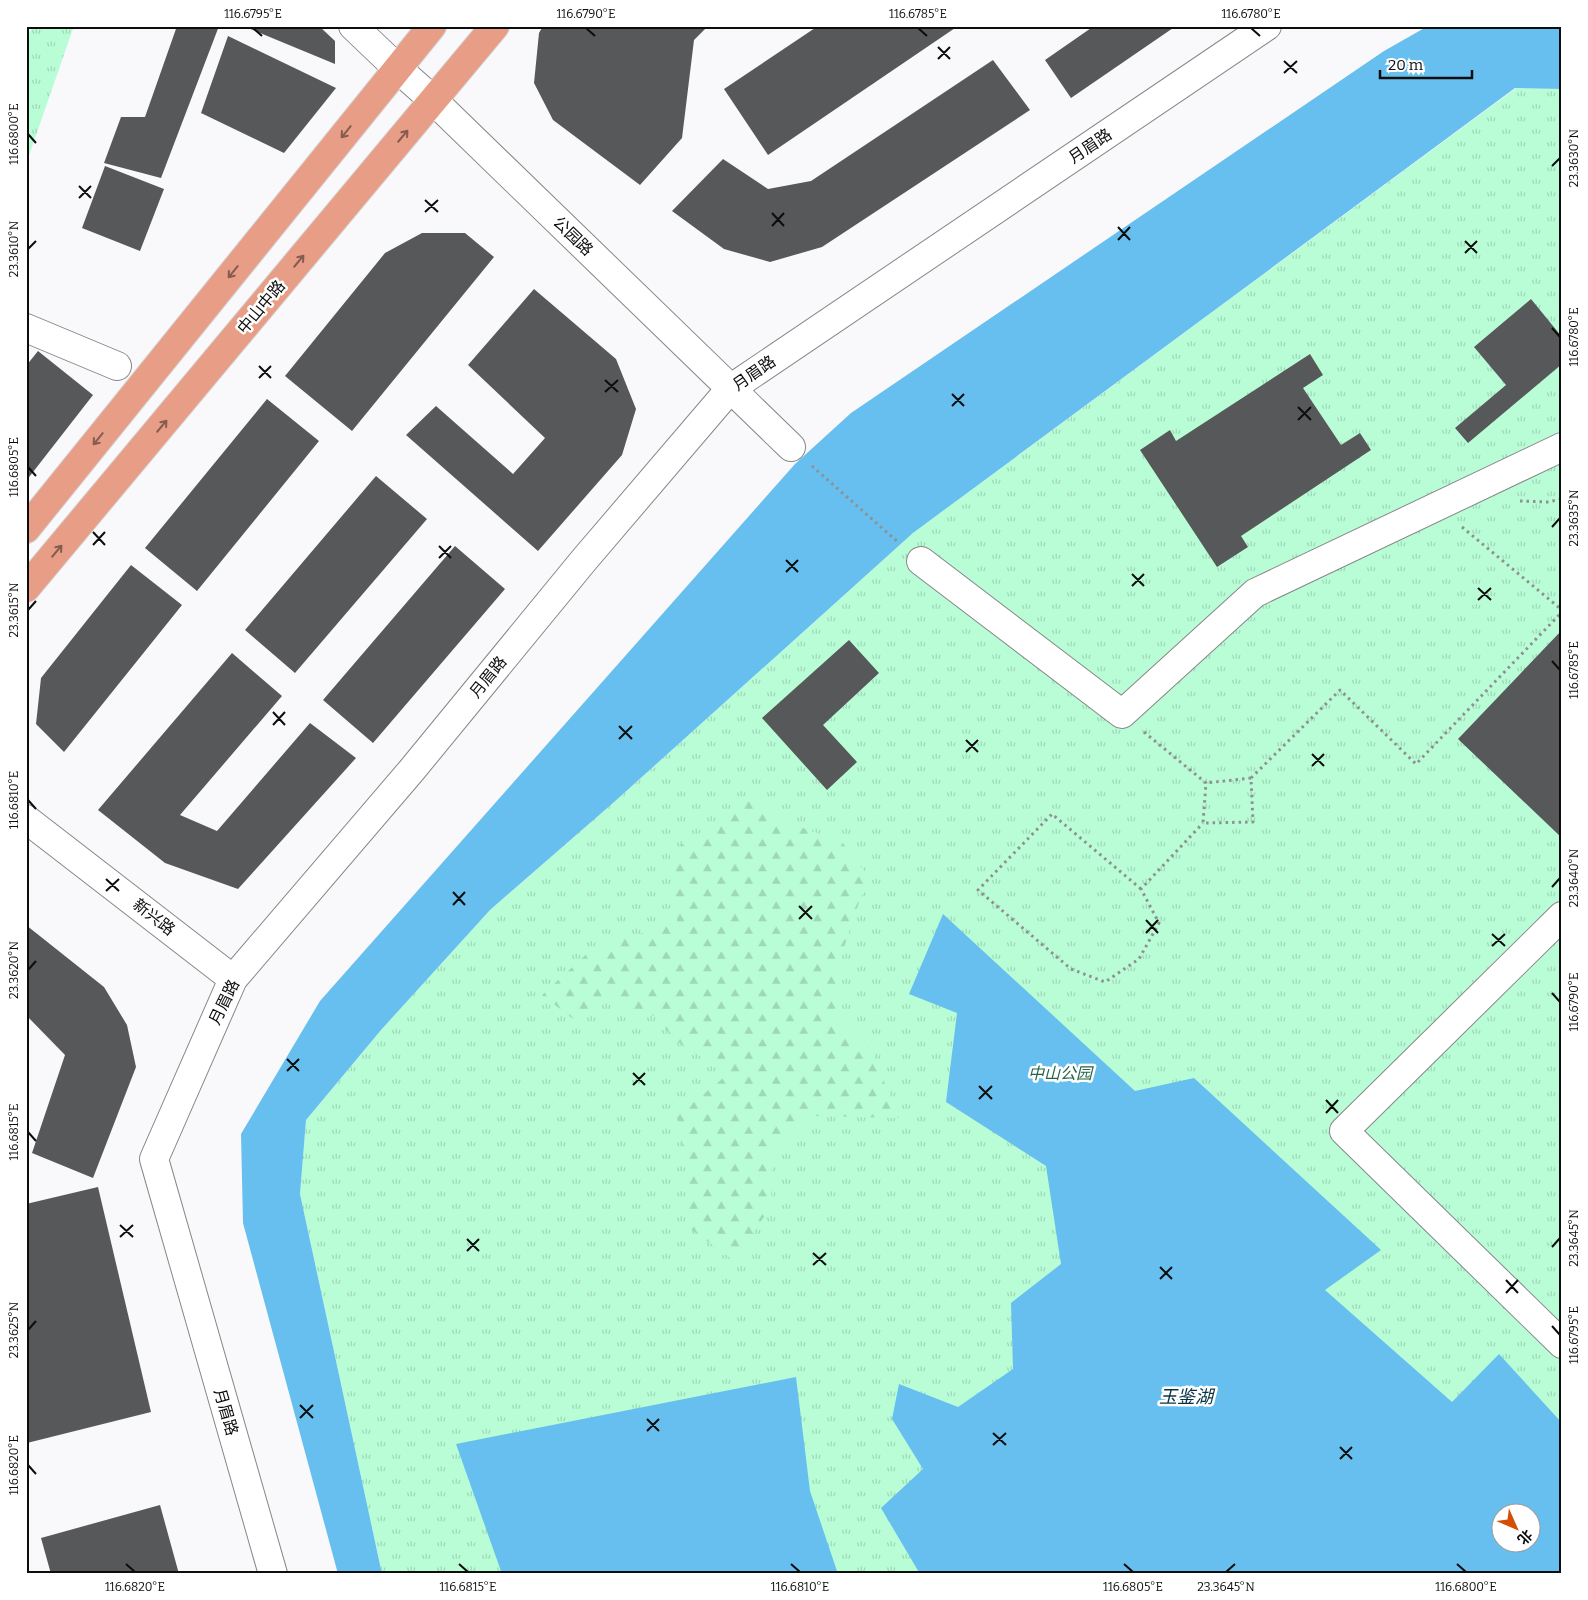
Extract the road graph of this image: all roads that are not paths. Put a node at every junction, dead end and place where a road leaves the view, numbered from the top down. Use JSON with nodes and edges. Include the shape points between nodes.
{"nodes":[{"id":1,"x":353,"y":26,"type":"edge"},
{"id":2,"x":432,"y":26,"type":"edge"},
{"id":3,"x":495,"y":26,"type":"edge"},
{"id":4,"x":1267,"y":26,"type":"edge"},
{"id":5,"x":397,"y":68,"type":"junction"},
{"id":6,"x":433,"y":100,"type":"junction"},
{"id":7,"x":26,"y":328,"type":"edge"},
{"id":8,"x":117,"y":366,"type":"dead end"},
{"id":9,"x":730,"y":389,"type":"junction"},
{"id":10,"x":791,"y":447,"type":"road end"},
{"id":11,"x":1562,"y":447,"type":"edge"},
{"id":12,"x":26,"y":529,"type":"edge"},
{"id":13,"x":920,"y":561,"type":"road end"},
{"id":14,"x":26,"y":588,"type":"edge"},
{"id":15,"x":26,"y":819,"type":"edge"},
{"id":16,"x":1562,"y":916,"type":"edge"},
{"id":17,"x":233,"y":979,"type":"junction"},
{"id":18,"x":1562,"y":1344,"type":"edge"},
{"id":19,"x":273,"y":1574,"type":"edge"}],
"edges":[{"from":1,"to":5,"type":"street","name":"公园路"},
{"from":2,"to":5,"type":"main road"},
{"from":3,"to":6,"type":"main road","name":"中山中路"},
{"from":4,"to":9,"type":"street","name":"月眉路"},
{"from":5,"to":6,"type":"street","name":"公园路"},
{"from":5,"to":12,"type":"main road","one_way":true},
{"from":6,"to":9,"type":"street","name":"公园路"},
{"from":14,"to":6,"type":"main road","name":"中山中路","one_way":true},
{"from":7,"to":8,"type":"street"},
{"from":9,"to":10,"type":"street","name":"公园路"},
{"from":9,"to":17,"type":"street","name":"月眉路"},
{"from":11,"to":13,"type":"street","via":[[1255,592],[1122,714]]},
{"from":15,"to":17,"type":"street","name":"新兴路"},
{"from":16,"to":18,"type":"street","via":[[1344,1131]]},
{"from":17,"to":19,"type":"street","name":"月眉路","via":[[154,1159]]}]}
